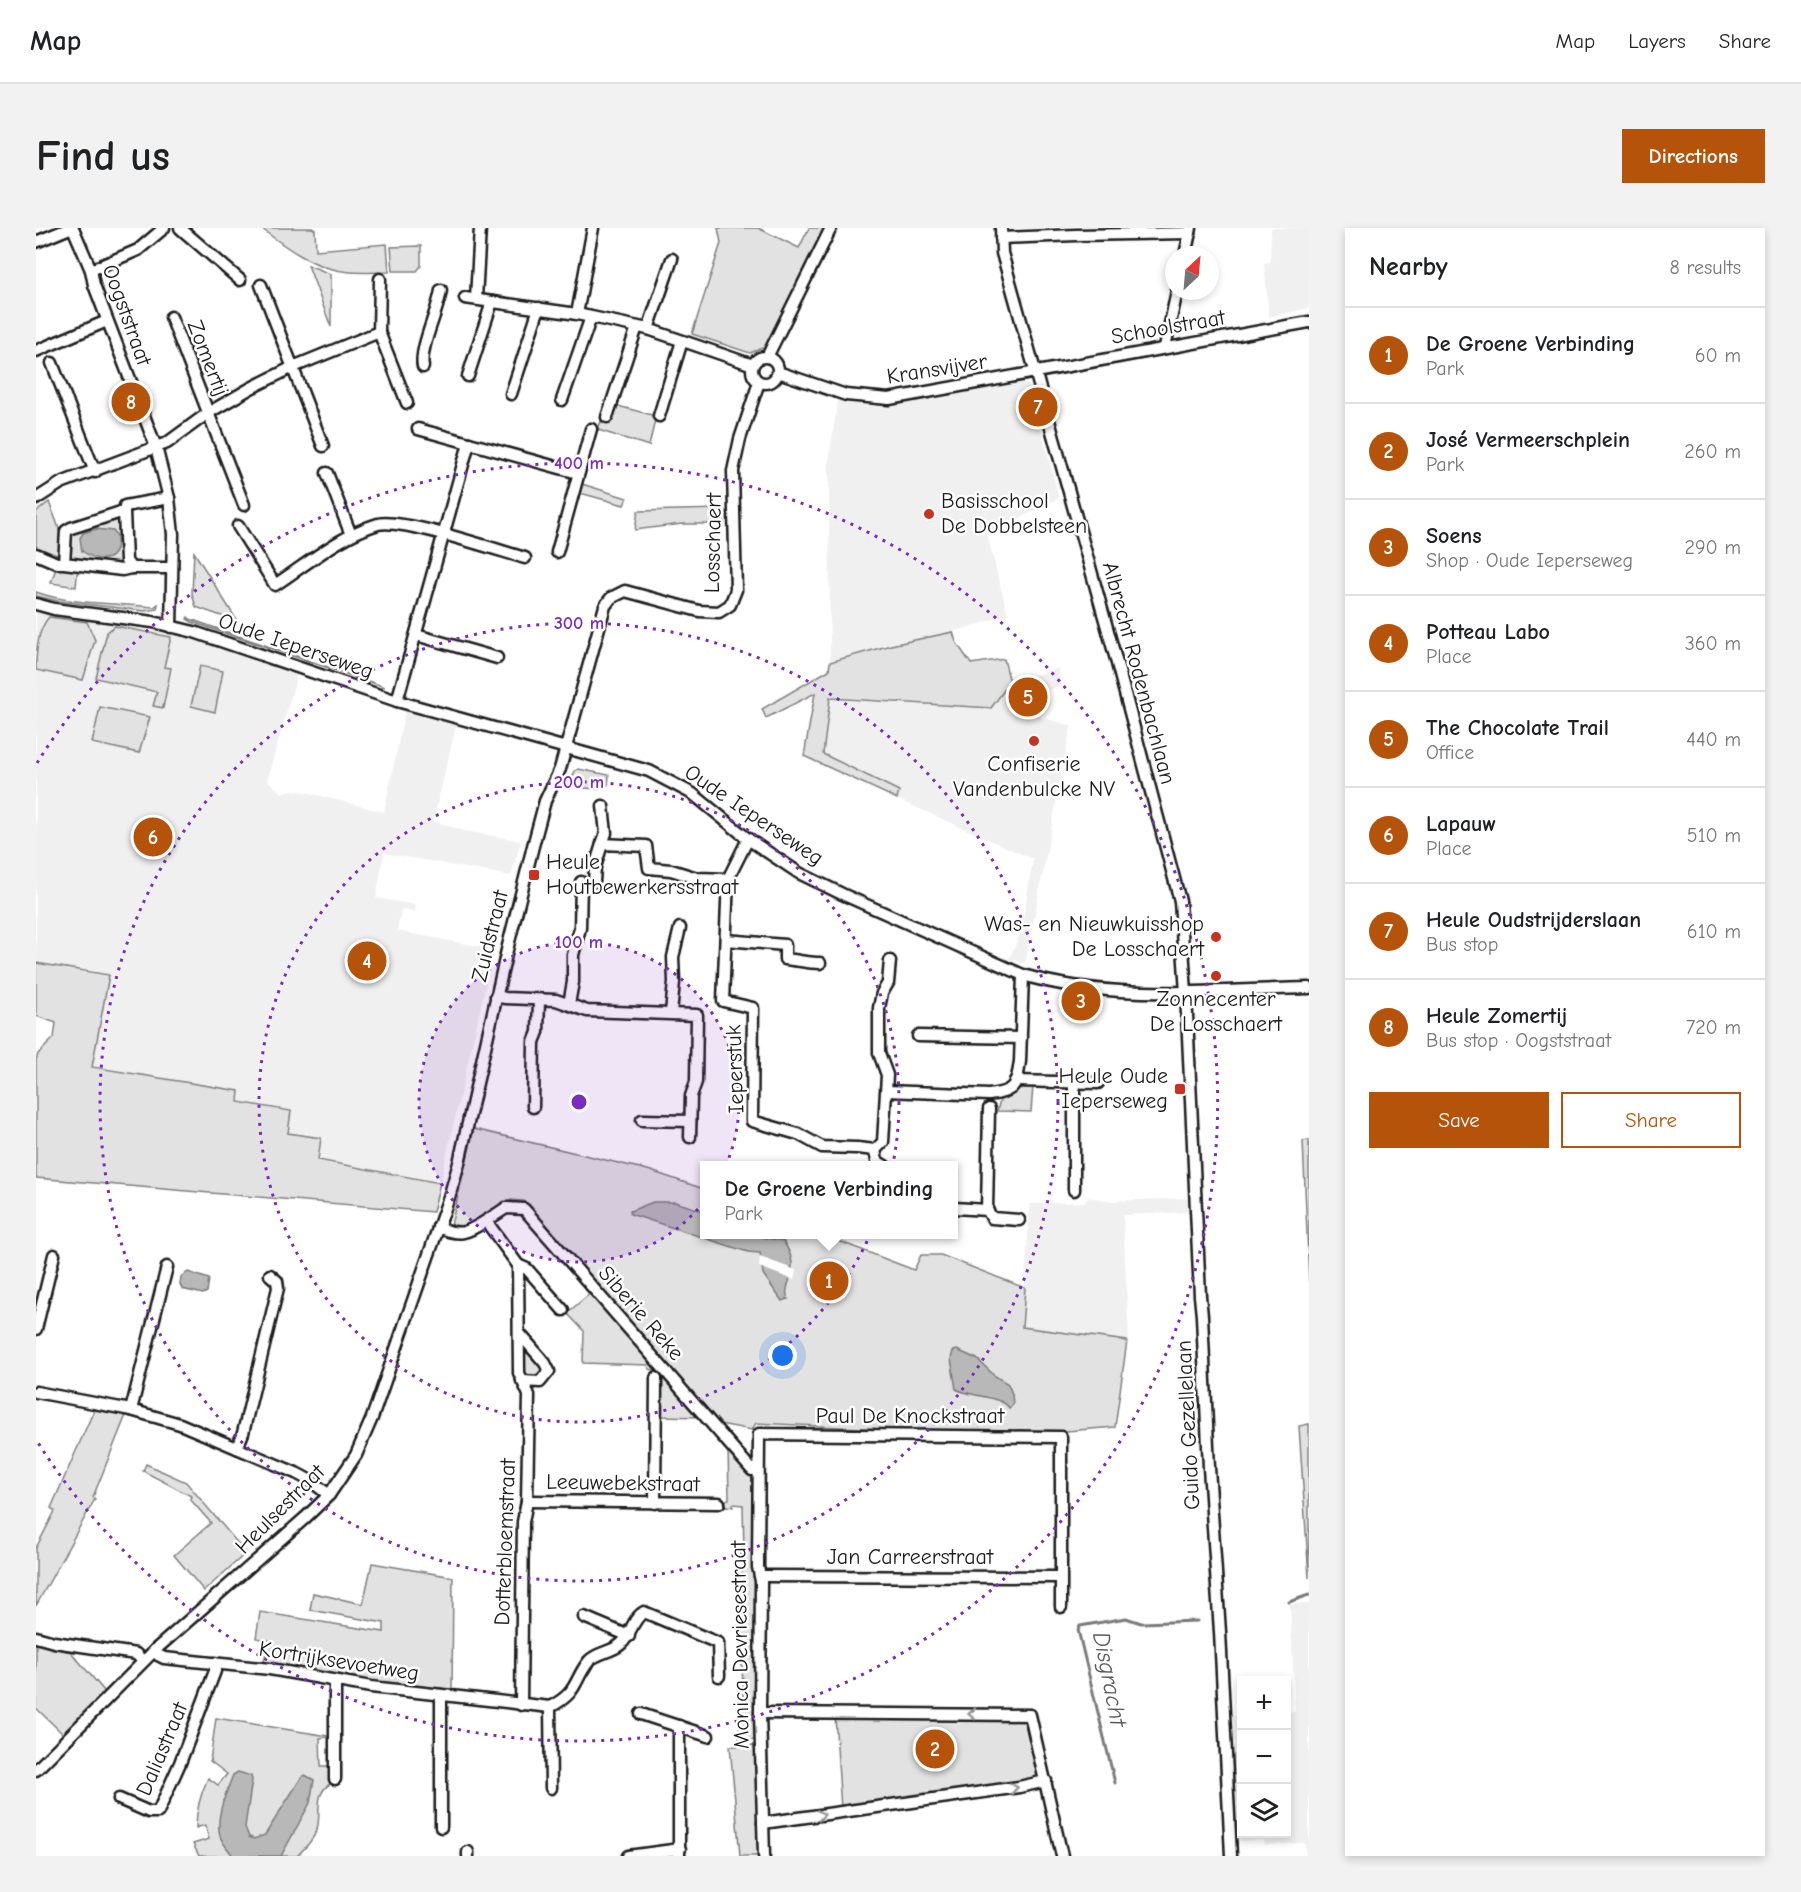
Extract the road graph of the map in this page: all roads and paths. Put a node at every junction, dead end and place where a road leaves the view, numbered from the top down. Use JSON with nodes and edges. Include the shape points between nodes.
{"nodes":[{"id":1,"x":72,"y":228,"type":"edge"},
{"id":2,"x":164,"y":228,"type":"edge"},
{"id":3,"x":180,"y":228,"type":"edge"},
{"id":4,"x":480,"y":228,"type":"edge"},
{"id":5,"x":593,"y":228,"type":"edge"},
{"id":6,"x":831,"y":228,"type":"edge"},
{"id":7,"x":1190,"y":231,"type":"edge"},
{"id":8,"x":1001,"y":233,"type":"edge"},
{"id":9,"x":36,"y":242,"type":"edge"},
{"id":10,"x":1187,"y":246,"type":"edge"},
{"id":11,"x":672,"y":259,"type":"dead end"},
{"id":12,"x":91,"y":270,"type":"junction"},
{"id":13,"x":380,"y":279,"type":"dead end"},
{"id":14,"x":240,"y":280,"type":"dead end"},
{"id":15,"x":261,"y":285,"type":"dead end"},
{"id":16,"x":441,"y":290,"type":"dead end"},
{"id":17,"x":465,"y":298,"type":"dead end"},
{"id":18,"x":477,"y":299,"type":"junction"},
{"id":19,"x":1175,"y":300,"type":"edge"},
{"id":20,"x":492,"y":302,"type":"junction"},
{"id":21,"x":539,"y":308,"type":"junction"},
{"id":22,"x":577,"y":314,"type":"junction"},
{"id":23,"x":171,"y":317,"type":"dead end"},
{"id":24,"x":591,"y":317,"type":"junction"},
{"id":25,"x":107,"y":321,"type":"junction"},
{"id":26,"x":1309,"y":322,"type":"edge"},
{"id":27,"x":642,"y":328,"type":"junction"},
{"id":28,"x":379,"y":332,"type":"junction"},
{"id":29,"x":682,"y":341,"type":"junction"},
{"id":30,"x":1165,"y":347,"type":"junction"},
{"id":31,"x":36,"y":351,"type":"edge"},
{"id":32,"x":767,"y":357,"type":"junction"},
{"id":33,"x":52,"y":363,"type":"dead end"},
{"id":34,"x":753,"y":365,"type":"junction"},
{"id":35,"x":292,"y":367,"type":"junction"},
{"id":36,"x":423,"y":367,"type":"dead end"},
{"id":37,"x":778,"y":372,"type":"junction"},
{"id":38,"x":1034,"y":372,"type":"junction"},
{"id":39,"x":468,"y":376,"type":"dead end"},
{"id":40,"x":759,"y":382,"type":"junction"},
{"id":41,"x":511,"y":394,"type":"dead end"},
{"id":42,"x":562,"y":400,"type":"dead end"},
{"id":43,"x":407,"y":402,"type":"dead end"},
{"id":44,"x":208,"y":413,"type":"junction"},
{"id":45,"x":659,"y":416,"type":"dead end"},
{"id":46,"x":607,"y":417,"type":"dead end"},
{"id":47,"x":418,"y":429,"type":"dead end"},
{"id":48,"x":591,"y":429,"type":"dead end"},
{"id":49,"x":469,"y":443,"type":"junction"},
{"id":50,"x":323,"y":446,"type":"dead end"},
{"id":51,"x":156,"y":447,"type":"junction"},
{"id":52,"x":95,"y":472,"type":"junction"},
{"id":53,"x":327,"y":473,"type":"dead end"},
{"id":54,"x":578,"y":473,"type":"junction"},
{"id":55,"x":169,"y":498,"type":"junction"},
{"id":56,"x":36,"y":499,"type":"edge"},
{"id":57,"x":244,"y":505,"type":"dead end"},
{"id":58,"x":124,"y":511,"type":"junction"},
{"id":59,"x":238,"y":526,"type":"dead end"},
{"id":60,"x":351,"y":535,"type":"junction"},
{"id":61,"x":443,"y":535,"type":"junction"},
{"id":62,"x":557,"y":552,"type":"dead end"},
{"id":63,"x":36,"y":554,"type":"edge"},
{"id":64,"x":525,"y":558,"type":"dead end"},
{"id":65,"x":64,"y":564,"type":"junction"},
{"id":66,"x":131,"y":568,"type":"junction"},
{"id":67,"x":172,"y":568,"type":"junction"},
{"id":68,"x":36,"y":604,"type":"edge"},
{"id":69,"x":171,"y":627,"type":"junction"},
{"id":70,"x":416,"y":635,"type":"junction"},
{"id":71,"x":497,"y":658,"type":"dead end"},
{"id":72,"x":397,"y":701,"type":"junction"},
{"id":73,"x":565,"y":748,"type":"junction"},
{"id":74,"x":603,"y":806,"type":"dead end"},
{"id":75,"x":748,"y":838,"type":"junction"},
{"id":76,"x":602,"y":844,"type":"junction"},
{"id":77,"x":728,"y":879,"type":"junction"},
{"id":78,"x":581,"y":882,"type":"dead end"},
{"id":79,"x":594,"y":882,"type":"dead end"},
{"id":80,"x":680,"y":928,"type":"dead end"},
{"id":81,"x":726,"y":940,"type":"junction"},
{"id":82,"x":890,"y":961,"type":"dead end"},
{"id":83,"x":820,"y":963,"type":"dead end"},
{"id":84,"x":1023,"y":975,"type":"junction"},
{"id":85,"x":1309,"y":988,"type":"edge"},
{"id":86,"x":1186,"y":993,"type":"junction"},
{"id":87,"x":496,"y":996,"type":"junction"},
{"id":88,"x":539,"y":1000,"type":"junction"},
{"id":89,"x":569,"y":1004,"type":"junction"},
{"id":90,"x":671,"y":1013,"type":"junction"},
{"id":91,"x":918,"y":1036,"type":"dead end"},
{"id":92,"x":1021,"y":1038,"type":"junction"},
{"id":93,"x":1016,"y":1081,"type":"junction"},
{"id":94,"x":1074,"y":1083,"type":"junction"},
{"id":95,"x":1098,"y":1083,"type":"dead end"},
{"id":96,"x":887,"y":1091,"type":"junction"},
{"id":97,"x":989,"y":1102,"type":"junction"},
{"id":98,"x":532,"y":1107,"type":"dead end"},
{"id":99,"x":642,"y":1120,"type":"dead end"},
{"id":100,"x":690,"y":1121,"type":"junction"},
{"id":101,"x":464,"y":1136,"type":"joint"},
{"id":102,"x":690,"y":1137,"type":"dead end"},
{"id":103,"x":875,"y":1150,"type":"junction"},
{"id":104,"x":877,"y":1161,"type":"edge"},
{"id":105,"x":1074,"y":1190,"type":"dead end"},
{"id":106,"x":958,"y":1208,"type":"edge"},
{"id":107,"x":987,"y":1210,"type":"junction"},
{"id":108,"x":1020,"y":1220,"type":"dead end"},
{"id":109,"x":486,"y":1221,"type":"junction"},
{"id":110,"x":438,"y":1227,"type":"junction"},
{"id":111,"x":54,"y":1255,"type":"dead end"},
{"id":112,"x":518,"y":1265,"type":"junction"},
{"id":113,"x":167,"y":1267,"type":"dead end"},
{"id":114,"x":270,"y":1275,"type":"dead end"},
{"id":115,"x":563,"y":1310,"type":"dead end"},
{"id":116,"x":36,"y":1329,"type":"edge"},
{"id":117,"x":520,"y":1334,"type":"junction"},
{"id":118,"x":656,"y":1378,"type":"dead end"},
{"id":119,"x":522,"y":1381,"type":"junction"},
{"id":120,"x":36,"y":1392,"type":"edge"},
{"id":121,"x":131,"y":1410,"type":"junction"},
{"id":122,"x":759,"y":1434,"type":"joint"},
{"id":123,"x":237,"y":1448,"type":"junction"},
{"id":124,"x":758,"y":1469,"type":"junction"},
{"id":125,"x":328,"y":1494,"type":"junction"},
{"id":126,"x":527,"y":1501,"type":"junction"},
{"id":127,"x":655,"y":1503,"type":"junction"},
{"id":128,"x":719,"y":1503,"type":"dead end"},
{"id":129,"x":760,"y":1576,"type":"junction"},
{"id":130,"x":1060,"y":1577,"type":"junction"},
{"id":131,"x":1061,"y":1607,"type":"dead end"},
{"id":132,"x":584,"y":1617,"type":"dead end"},
{"id":133,"x":629,"y":1636,"type":"junction"},
{"id":134,"x":36,"y":1637,"type":"edge"},
{"id":135,"x":154,"y":1650,"type":"junction"},
{"id":136,"x":143,"y":1661,"type":"junction"},
{"id":137,"x":215,"y":1663,"type":"junction"},
{"id":138,"x":719,"y":1676,"type":"dead end"},
{"id":139,"x":335,"y":1681,"type":"junction"},
{"id":140,"x":441,"y":1695,"type":"junction"},
{"id":141,"x":521,"y":1705,"type":"junction"},
{"id":142,"x":550,"y":1707,"type":"junction"},
{"id":143,"x":760,"y":1713,"type":"junction"},
{"id":144,"x":641,"y":1714,"type":"dead end"},
{"id":145,"x":679,"y":1726,"type":"junction"},
{"id":146,"x":708,"y":1736,"type":"dead end"},
{"id":147,"x":36,"y":1770,"type":"edge"},
{"id":148,"x":335,"y":1779,"type":"dead end"},
{"id":149,"x":1046,"y":1781,"type":"junction"},
{"id":150,"x":551,"y":1788,"type":"dead end"},
{"id":151,"x":119,"y":1799,"type":"dead end"},
{"id":152,"x":763,"y":1823,"type":"junction"},
{"id":153,"x":441,"y":1827,"type":"dead end"},
{"id":154,"x":680,"y":1852,"type":"edge"},
{"id":155,"x":628,"y":1856,"type":"edge"},
{"id":156,"x":764,"y":1856,"type":"edge"},
{"id":157,"x":1062,"y":1856,"type":"edge"},
{"id":158,"x":1231,"y":1856,"type":"edge"}],
"edges":[{"from":1,"to":9,"type":"street"},
{"from":1,"to":12,"type":"street","name":"Oogststraat"},
{"from":2,"to":12,"type":"street","via":[[138,250]]},
{"from":3,"to":14,"type":"street"},
{"from":4,"to":18,"type":"street"},
{"from":5,"to":22,"type":"street"},
{"from":6,"to":32,"type":"street"},
{"from":7,"to":8,"type":"street"},
{"from":7,"to":10,"type":"street"},
{"from":8,"to":38,"type":"street","name":"Albrecht Rodenbachlaan","via":[[1002,253]]},
{"from":11,"to":27,"type":"street"},
{"from":12,"to":25,"type":"street","name":"Oogststraat"},
{"from":13,"to":28,"type":"street"},
{"from":15,"to":35,"type":"street"},
{"from":16,"to":36,"type":"street","via":[[421,358]]},
{"from":17,"to":18,"type":"street"},
{"from":18,"to":20,"type":"street"},
{"from":19,"to":30,"type":"street"},
{"from":20,"to":21,"type":"street"},
{"from":20,"to":39,"type":"street"},
{"from":21,"to":22,"type":"street"},
{"from":21,"to":41,"type":"street"},
{"from":22,"to":24,"type":"street"},
{"from":23,"to":44,"type":"street","name":"Zomertij"},
{"from":24,"to":27,"type":"street"},
{"from":24,"to":42,"type":"street"},
{"from":25,"to":31,"type":"street"},
{"from":25,"to":51,"type":"street","name":"Oogststraat"},
{"from":26,"to":30,"type":"street","name":"Schoolstraat"},
{"from":27,"to":29,"type":"street"},
{"from":27,"to":46,"type":"street"},
{"from":28,"to":35,"type":"street","name":"Zomertij"},
{"from":28,"to":43,"type":"street"},
{"from":29,"to":34,"type":"street"},
{"from":29,"to":45,"type":"street"},
{"from":30,"to":38,"type":"street","name":"Schoolstraat"},
{"from":32,"to":34,"type":"street","via":[[759,358]]},
{"from":32,"to":37,"type":"street","via":[[774,361]]},
{"from":33,"to":52,"type":"street"},
{"from":34,"to":40,"type":"street","via":[[753,375]]},
{"from":35,"to":44,"type":"street","name":"Zomertij"},
{"from":35,"to":50,"type":"street"},
{"from":37,"to":38,"type":"street","name":"Kransvijver","via":[[846,395],[889,399]]},
{"from":37,"to":40,"type":"street","via":[[769,382]]},
{"from":38,"to":86,"type":"street","name":"Albrecht Rodenbachlaan","via":[[1180,901]]},
{"from":40,"to":73,"type":"street","name":"Losschaert","via":[[733,471],[736,590],[730,605],[710,612],[625,591],[611,598],[605,606]]},
{"from":44,"to":51,"type":"street","name":"Zomertij"},
{"from":44,"to":57,"type":"street","name":"Zomertij"},
{"from":47,"to":49,"type":"street"},
{"from":48,"to":54,"type":"street"},
{"from":49,"to":54,"type":"street"},
{"from":49,"to":61,"type":"street"},
{"from":51,"to":52,"type":"street","name":"Zomertij"},
{"from":51,"to":55,"type":"street","name":"Oogststraat"},
{"from":52,"to":56,"type":"street","name":"Zomertij","via":[[61,483]]},
{"from":53,"to":60,"type":"street"},
{"from":54,"to":62,"type":"street"},
{"from":55,"to":58,"type":"street","via":[[125,506]]},
{"from":55,"to":67,"type":"street","name":"Oogststraat"},
{"from":58,"to":65,"type":"street","via":[[66,531]]},
{"from":58,"to":66,"type":"street","via":[[126,561]]},
{"from":59,"to":60,"type":"street","via":[[275,585]]},
{"from":60,"to":61,"type":"street","via":[[393,523]]},
{"from":61,"to":64,"type":"street"},
{"from":61,"to":70,"type":"street"},
{"from":63,"to":65,"type":"street"},
{"from":65,"to":66,"type":"street"},
{"from":66,"to":67,"type":"street"},
{"from":67,"to":69,"type":"street","name":"Oogststraat"},
{"from":68,"to":69,"type":"street","name":"Oude Ieperseweg"},
{"from":69,"to":72,"type":"street","name":"Oude Ieperseweg"},
{"from":70,"to":71,"type":"street"},
{"from":70,"to":72,"type":"street"},
{"from":72,"to":73,"type":"street","name":"Oude Ieperseweg"},
{"from":73,"to":75,"type":"street","name":"Oude Ieperseweg","via":[[669,780]]},
{"from":73,"to":87,"type":"street","name":"Zuidstraat","via":[[545,801]]},
{"from":74,"to":76,"type":"street","via":[[606,833]]},
{"from":75,"to":77,"type":"street","name":"Ieperstuk"},
{"from":75,"to":84,"type":"street","name":"Oude Ieperseweg","via":[[799,873]]},
{"from":76,"to":77,"type":"street","via":[[646,846],[649,868],[697,878]]},
{"from":76,"to":79,"type":"street"},
{"from":77,"to":81,"type":"street","name":"Ieperstuk"},
{"from":78,"to":89,"type":"street","via":[[580,928],[573,955]]},
{"from":80,"to":90,"type":"street","via":[[673,957]]},
{"from":81,"to":83,"type":"street","via":[[785,945],[785,959]]},
{"from":81,"to":103,"type":"street","name":"Ieperstuk","via":[[723,1001],[753,1008],[752,1121],[798,1134],[822,1147]]},
{"from":82,"to":96,"type":"street","via":[[888,983],[879,1008],[879,1053],[887,1075]]},
{"from":84,"to":86,"type":"street","name":"Oude Ieperseweg","via":[[1053,984]]},
{"from":84,"to":92,"type":"street"},
{"from":85,"to":86,"type":"street","name":"Oude Ieperseweg"},
{"from":86,"to":158,"type":"street","name":"Guido Gezellelaan"},
{"from":87,"to":88,"type":"street"},
{"from":87,"to":101,"type":"street","name":"Zuidstraat"},
{"from":88,"to":89,"type":"street"},
{"from":88,"to":98,"type":"street"},
{"from":89,"to":90,"type":"street","via":[[587,1011]]},
{"from":90,"to":100,"type":"street","via":[[697,1015],[696,1082]]},
{"from":91,"to":92,"type":"street"},
{"from":92,"to":93,"type":"street"},
{"from":93,"to":94,"type":"street"},
{"from":93,"to":97,"type":"street"},
{"from":94,"to":95,"type":"street"},
{"from":94,"to":105,"type":"street"},
{"from":96,"to":97,"type":"street"},
{"from":96,"to":103,"type":"street","via":[[883,1142]]},
{"from":97,"to":107,"type":"street"},
{"from":99,"to":100,"type":"street"},
{"from":100,"to":102,"type":"street"},
{"from":101,"to":110,"type":"street","name":"Heulsestraat"},
{"from":103,"to":104,"type":"street"},
{"from":106,"to":107,"type":"street"},
{"from":107,"to":108,"type":"street","via":[[992,1218]]},
{"from":109,"to":110,"type":"street","via":[[467,1233],[452,1233]]},
{"from":109,"to":112,"type":"street"},
{"from":109,"to":124,"type":"street","name":"Siberie Reke","via":[[506,1208],[524,1209],[752,1470]]},
{"from":110,"to":125,"type":"street","name":"Heulsestraat","via":[[372,1418],[356,1455]]},
{"from":111,"to":116,"type":"street"},
{"from":112,"to":115,"type":"street"},
{"from":112,"to":117,"type":"street","name":"Dotterbloemstraat"},
{"from":113,"to":121,"type":"street"},
{"from":114,"to":123,"type":"street","via":[[278,1288]]},
{"from":117,"to":119,"type":"street","name":"Dotterbloemstraat"},
{"from":117,"to":119,"type":"street","via":[[549,1371],[540,1382]]},
{"from":118,"to":127,"type":"street"},
{"from":119,"to":126,"type":"street","name":"Dotterbloemstraat","via":[[529,1395]]},
{"from":120,"to":121,"type":"street"},
{"from":121,"to":123,"type":"street","via":[[180,1424]]},
{"from":122,"to":124,"type":"street","name":"Monica Devriesestraat"},
{"from":122,"to":130,"type":"street","name":"Paul De Knockstraat","via":[[1061,1437]]},
{"from":123,"to":125,"type":"street","via":[[303,1477]]},
{"from":124,"to":129,"type":"street","name":"Monica Devriesestraat"},
{"from":125,"to":135,"type":"street","name":"Heulsestraat"},
{"from":126,"to":127,"type":"street","name":"Leeuwebekstraat"},
{"from":126,"to":141,"type":"street","name":"Dotterbloemstraat","via":[[523,1522]]},
{"from":127,"to":128,"type":"street","name":"Leeuwebekstraat"},
{"from":129,"to":130,"type":"street","name":"Jan Carreerstraat"},
{"from":129,"to":143,"type":"street","name":"Monica Devriesestraat"},
{"from":130,"to":131,"type":"street"},
{"from":132,"to":133,"type":"street"},
{"from":133,"to":138,"type":"street","via":[[644,1612],[718,1643]]},
{"from":133,"to":142,"type":"street","via":[[620,1645],[590,1659],[574,1689]]},
{"from":134,"to":136,"type":"street","via":[[136,1654]]},
{"from":135,"to":136,"type":"street","name":"Heulsestraat"},
{"from":135,"to":137,"type":"street","name":"Kortrijksevoetweg","via":[[164,1658]]},
{"from":136,"to":147,"type":"street","name":"Heulsestraat"},
{"from":137,"to":139,"type":"street","name":"Kortrijksevoetweg"},
{"from":137,"to":151,"type":"street","name":"Daliastraat","via":[[158,1812]]},
{"from":139,"to":140,"type":"street","name":"Kortrijksevoetweg"},
{"from":139,"to":148,"type":"street"},
{"from":140,"to":141,"type":"street","name":"Kortrijksevoetweg"},
{"from":140,"to":153,"type":"street"},
{"from":141,"to":142,"type":"street","name":"Kortrijksevoetweg"},
{"from":142,"to":150,"type":"street"},
{"from":149,"to":143,"type":"street","one_way":true,"via":[[1030,1715]]},
{"from":143,"to":152,"type":"street","name":"Monica Devriesestraat"},
{"from":144,"to":145,"type":"street"},
{"from":145,"to":146,"type":"street"},
{"from":145,"to":154,"type":"street"},
{"from":152,"to":149,"type":"street","one_way":true},
{"from":149,"to":157,"type":"street"},
{"from":152,"to":156,"type":"street","name":"Monica Devriesestraat"},
{"from":154,"to":155,"type":"street"}]}
